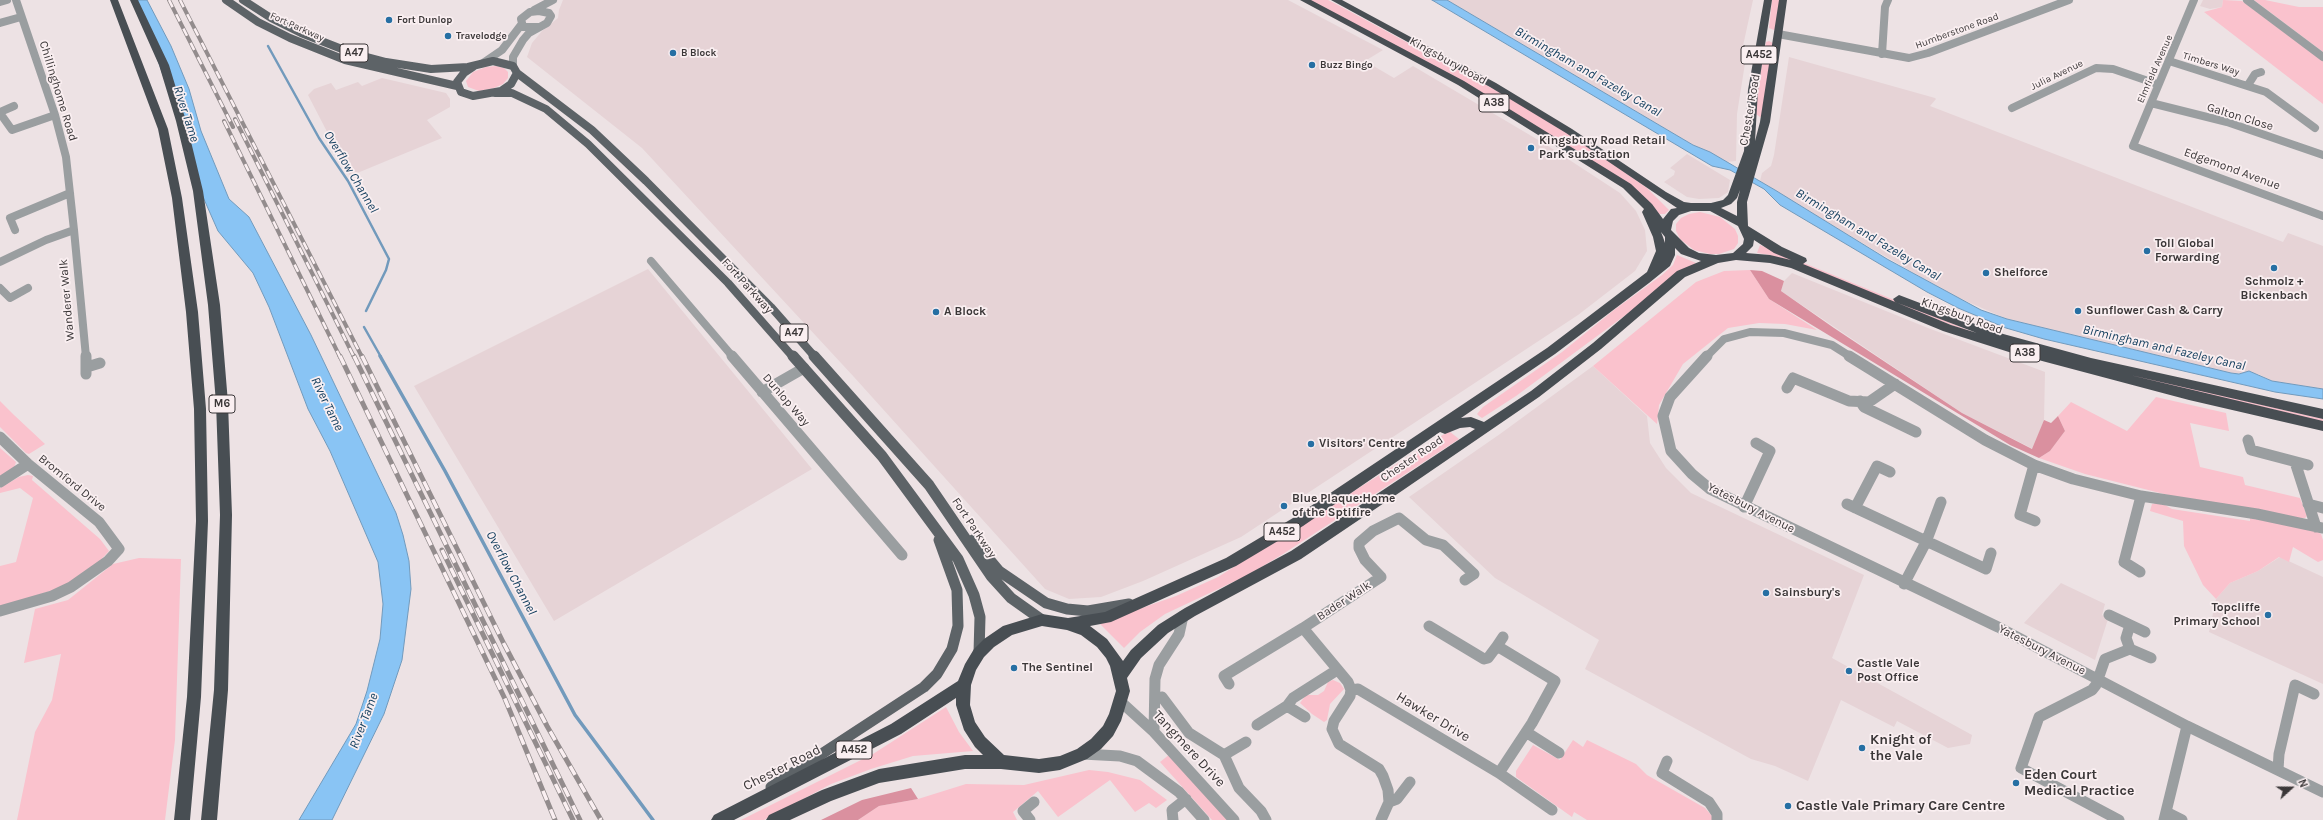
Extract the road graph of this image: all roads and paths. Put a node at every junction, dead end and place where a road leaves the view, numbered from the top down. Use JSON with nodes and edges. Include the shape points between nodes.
{"nodes":[{"id":1,"x":7,"y":0,"type":"edge"},
{"id":2,"x":16,"y":0,"type":"edge"},
{"id":3,"x":114,"y":0,"type":"edge"},
{"id":4,"x":134,"y":0,"type":"edge"},
{"id":5,"x":226,"y":0,"type":"edge"},
{"id":6,"x":244,"y":0,"type":"edge"},
{"id":7,"x":554,"y":0,"type":"edge"},
{"id":8,"x":1304,"y":0,"type":"edge"},
{"id":9,"x":1335,"y":0,"type":"edge"},
{"id":10,"x":1768,"y":0,"type":"edge"},
{"id":11,"x":1783,"y":0,"type":"edge"},
{"id":12,"x":1888,"y":0,"type":"edge"},
{"id":13,"x":2051,"y":0,"type":"edge"},
{"id":14,"x":2068,"y":0,"type":"edge"},
{"id":15,"x":2194,"y":0,"type":"edge"},
{"id":16,"x":2247,"y":0,"type":"edge"},
{"id":17,"x":0,"y":2,"type":"edge"},
{"id":18,"x":2059,"y":4,"type":"junction"},
{"id":19,"x":533,"y":12,"type":"junction"},
{"id":20,"x":551,"y":16,"type":"junction"},
{"id":21,"x":22,"y":17,"type":"junction"},
{"id":22,"x":0,"y":23,"type":"edge"},
{"id":23,"x":521,"y":25,"type":"junction"},
{"id":24,"x":538,"y":27,"type":"junction"},
{"id":25,"x":1762,"y":31,"type":"junction"},
{"id":26,"x":1778,"y":34,"type":"junction"},
{"id":27,"x":1882,"y":54,"type":"junction"},
{"id":28,"x":2323,"y":57,"type":"edge"},
{"id":29,"x":2169,"y":61,"type":"junction"},
{"id":30,"x":480,"y":64,"type":"junction"},
{"id":31,"x":515,"y":70,"type":"junction"},
{"id":32,"x":2261,"y":72,"type":"dead end"},
{"id":33,"x":2157,"y":84,"type":"junction"},
{"id":34,"x":2248,"y":85,"type":"junction"},
{"id":35,"x":457,"y":86,"type":"junction"},
{"id":36,"x":495,"y":93,"type":"junction"},
{"id":37,"x":2151,"y":103,"type":"junction"},
{"id":38,"x":14,"y":106,"type":"dead end"},
{"id":39,"x":2012,"y":108,"type":"dead end"},
{"id":40,"x":0,"y":112,"type":"edge"},
{"id":41,"x":56,"y":115,"type":"junction"},
{"id":42,"x":2315,"y":128,"type":"dead end"},
{"id":43,"x":12,"y":130,"type":"junction"},
{"id":44,"x":16,"y":138,"type":"dead end"},
{"id":45,"x":2133,"y":146,"type":"joint"},
{"id":46,"x":2323,"y":155,"type":"edge"},
{"id":47,"x":1746,"y":172,"type":"junction"},
{"id":48,"x":1742,"y":183,"type":"junction"},
{"id":49,"x":70,"y":193,"type":"junction"},
{"id":50,"x":1637,"y":194,"type":"junction"},
{"id":51,"x":1691,"y":207,"type":"junction"},
{"id":52,"x":1712,"y":208,"type":"junction"},
{"id":53,"x":2323,"y":216,"type":"edge"},
{"id":54,"x":1744,"y":226,"type":"junction"},
{"id":55,"x":15,"y":230,"type":"dead end"},
{"id":56,"x":74,"y":230,"type":"junction"},
{"id":57,"x":1668,"y":233,"type":"junction"},
{"id":58,"x":1736,"y":256,"type":"junction"},
{"id":59,"x":1716,"y":259,"type":"junction"},
{"id":60,"x":651,"y":261,"type":"dead end"},
{"id":61,"x":0,"y":262,"type":"edge"},
{"id":62,"x":1786,"y":263,"type":"junction"},
{"id":63,"x":1645,"y":280,"type":"junction"},
{"id":64,"x":0,"y":288,"type":"edge"},
{"id":65,"x":28,"y":288,"type":"dead end"},
{"id":66,"x":1658,"y":294,"type":"junction"},
{"id":67,"x":100,"y":363,"type":"dead end"},
{"id":68,"x":804,"y":368,"type":"junction"},
{"id":69,"x":1895,"y":384,"type":"junction"},
{"id":70,"x":1787,"y":388,"type":"dead end"},
{"id":71,"x":762,"y":392,"type":"junction"},
{"id":72,"x":1860,"y":401,"type":"junction"},
{"id":73,"x":2323,"y":414,"type":"edge"},
{"id":74,"x":2323,"y":426,"type":"edge"},
{"id":75,"x":1486,"y":428,"type":"junction"},
{"id":76,"x":1916,"y":432,"type":"dead end"},
{"id":77,"x":0,"y":437,"type":"edge"},
{"id":78,"x":2248,"y":440,"type":"dead end"},
{"id":79,"x":1756,"y":444,"type":"dead end"},
{"id":80,"x":1392,"y":459,"type":"junction"},
{"id":81,"x":2295,"y":462,"type":"junction"},
{"id":82,"x":28,"y":464,"type":"junction"},
{"id":83,"x":2034,"y":465,"type":"junction"},
{"id":84,"x":2308,"y":465,"type":"dead end"},
{"id":85,"x":1890,"y":472,"type":"dead end"},
{"id":86,"x":0,"y":482,"type":"edge"},
{"id":87,"x":929,"y":485,"type":"junction"},
{"id":88,"x":2141,"y":496,"type":"junction"},
{"id":89,"x":1941,"y":502,"type":"dead end"},
{"id":90,"x":2308,"y":504,"type":"junction"},
{"id":91,"x":1744,"y":507,"type":"junction"},
{"id":92,"x":2323,"y":508,"type":"edge"},
{"id":93,"x":927,"y":514,"type":"junction"},
{"id":94,"x":2035,"y":522,"type":"dead end"},
{"id":95,"x":2320,"y":528,"type":"edge"},
{"id":96,"x":1926,"y":542,"type":"junction"},
{"id":97,"x":1991,"y":553,"type":"dead end"},
{"id":98,"x":902,"y":555,"type":"dead end"},
{"id":99,"x":2140,"y":572,"type":"dead end"},
{"id":100,"x":1465,"y":580,"type":"dead end"},
{"id":101,"x":1904,"y":584,"type":"junction"},
{"id":102,"x":1149,"y":600,"type":"junction"},
{"id":103,"x":0,"y":611,"type":"edge"},
{"id":104,"x":2109,"y":615,"type":"dead end"},
{"id":105,"x":1183,"y":616,"type":"junction"},
{"id":106,"x":1042,"y":620,"type":"junction"},
{"id":107,"x":1068,"y":624,"type":"junction"},
{"id":108,"x":2130,"y":625,"type":"junction"},
{"id":109,"x":1429,"y":626,"type":"dead end"},
{"id":110,"x":1303,"y":628,"type":"junction"},
{"id":111,"x":2145,"y":632,"type":"dead end"},
{"id":112,"x":2130,"y":648,"type":"junction"},
{"id":113,"x":979,"y":653,"type":"junction"},
{"id":114,"x":2151,"y":658,"type":"dead end"},
{"id":115,"x":1339,"y":672,"type":"junction"},
{"id":116,"x":1120,"y":676,"type":"junction"},
{"id":117,"x":2098,"y":679,"type":"junction"},
{"id":118,"x":1229,"y":684,"type":"dead end"},
{"id":119,"x":964,"y":685,"type":"junction"},
{"id":120,"x":1351,"y":690,"type":"junction"},
{"id":121,"x":2314,"y":694,"type":"dead end"},
{"id":122,"x":1162,"y":697,"type":"dead end"},
{"id":123,"x":1120,"y":701,"type":"junction"},
{"id":124,"x":1287,"y":706,"type":"junction"},
{"id":125,"x":1305,"y":717,"type":"dead end"},
{"id":126,"x":1257,"y":725,"type":"dead end"},
{"id":127,"x":2188,"y":726,"type":"junction"},
{"id":128,"x":1154,"y":732,"type":"junction"},
{"id":129,"x":1526,"y":732,"type":"junction"},
{"id":130,"x":1246,"y":742,"type":"dead end"},
{"id":131,"x":1559,"y":753,"type":"dead end"},
{"id":132,"x":1082,"y":754,"type":"junction"},
{"id":133,"x":1224,"y":755,"type":"junction"},
{"id":134,"x":1667,"y":761,"type":"dead end"},
{"id":135,"x":1001,"y":762,"type":"junction"},
{"id":136,"x":2278,"y":770,"type":"junction"},
{"id":137,"x":1499,"y":774,"type":"junction"},
{"id":138,"x":1410,"y":782,"type":"dead end"},
{"id":139,"x":2323,"y":792,"type":"edge"},
{"id":140,"x":1186,"y":799,"type":"junction"},
{"id":141,"x":1034,"y":802,"type":"dead end"},
{"id":142,"x":1388,"y":802,"type":"junction"},
{"id":143,"x":740,"y":808,"type":"junction"},
{"id":144,"x":1552,"y":810,"type":"dead end"},
{"id":145,"x":2165,"y":816,"type":"edge"},
{"id":146,"x":182,"y":820,"type":"edge"},
{"id":147,"x":209,"y":820,"type":"edge"},
{"id":148,"x":719,"y":820,"type":"edge"},
{"id":149,"x":774,"y":820,"type":"edge"},
{"id":150,"x":1030,"y":820,"type":"edge"},
{"id":151,"x":1173,"y":820,"type":"edge"},
{"id":152,"x":1204,"y":820,"type":"edge"},
{"id":153,"x":1234,"y":820,"type":"edge"},
{"id":154,"x":1266,"y":820,"type":"edge"},
{"id":155,"x":1381,"y":820,"type":"edge"},
{"id":156,"x":1717,"y":820,"type":"edge"},
{"id":157,"x":2119,"y":820,"type":"edge"},
{"id":158,"x":2182,"y":820,"type":"edge"}],
"edges":[{"from":1,"to":17,"type":"street"},
{"from":2,"to":21,"type":"street","name":"Chillinghome Road"},
{"from":3,"to":146,"type":"highway","number":"M6","via":[[162,129],[177,198],[192,312],[200,409],[202,521],[194,697]]},
{"from":4,"to":147,"type":"highway","number":"M6","via":[[164,65],[181,121],[198,192],[214,305],[222,403],[226,515],[221,690]]},
{"from":5,"to":35,"type":"main road","name":"Fort Parkway","number":"A47","via":[[258,22],[345,60]]},
{"from":6,"to":30,"type":"main road","name":"Fort Parkway","number":"A47","via":[[271,18],[301,33],[352,53],[386,62],[431,69]]},
{"from":7,"to":19,"type":"street"},
{"from":7,"to":20,"type":"street"},
{"from":8,"to":50,"type":"highway","name":"Kingsbury Road","number":"A38","via":[[1461,83]]},
{"from":9,"to":51,"type":"highway","name":"Kingsbury Road","number":"A38","via":[[1493,85],[1575,135],[1662,194],[1681,205]]},
{"from":10,"to":25,"type":"highway","name":"Chester Road","number":"A452"},
{"from":11,"to":26,"type":"highway","name":"Chester Road","number":"A452"},
{"from":12,"to":27,"type":"street","via":[[1885,6]]},
{"from":13,"to":18,"type":"street"},
{"from":14,"to":18,"type":"street","name":"Humberstone Road"},
{"from":15,"to":29,"type":"street","name":"Elmfield Avenue"},
{"from":16,"to":28,"type":"street"},
{"from":18,"to":27,"type":"street","name":"Humberstone Road","via":[[1915,57]]},
{"from":19,"to":20,"type":"street","via":[[545,11]]},
{"from":19,"to":23,"type":"street","via":[[523,16]]},
{"from":20,"to":24,"type":"street","via":[[547,23]]},
{"from":21,"to":22,"type":"street"},
{"from":21,"to":41,"type":"street","name":"Chillinghome Road"},
{"from":23,"to":24,"type":"street"},
{"from":23,"to":30,"type":"street","via":[[505,47]]},
{"from":24,"to":31,"type":"street","via":[[523,40],[513,57]]},
{"from":25,"to":26,"type":"highway"},
{"from":25,"to":47,"type":"highway","name":"Chester Road","number":"A452","via":[[1753,90]]},
{"from":26,"to":27,"type":"street","name":"Humberstone Road"},
{"from":26,"to":47,"type":"highway","name":"Chester Road","number":"A452","via":[[1765,122]]},
{"from":29,"to":33,"type":"street","name":"Elmfield Avenue"},
{"from":29,"to":34,"type":"street","name":"Timbers Way"},
{"from":30,"to":31,"type":"main road","name":"Fort Parkway","number":"A47","via":[[503,62]]},
{"from":30,"to":35,"type":"main road","via":[[460,77]]},
{"from":31,"to":36,"type":"main road","name":"Fort Parkway","number":"A47","via":[[511,84]]},
{"from":31,"to":87,"type":"main road","name":"Fort Parkway","number":"A47","via":[[592,130],[646,181],[771,307]]},
{"from":32,"to":34,"type":"street","name":"Timbers Way","via":[[2255,74]]},
{"from":33,"to":37,"type":"street","name":"Elmfield Avenue"},
{"from":33,"to":39,"type":"street","name":"Julia Avenue","via":[[2100,67]]},
{"from":34,"to":42,"type":"street","name":"Timbers Way","via":[[2275,97]]},
{"from":35,"to":36,"type":"main road","name":"Fort Parkway","number":"A47","via":[[461,92],[473,96]]},
{"from":36,"to":68,"type":"main road","name":"Fort Parkway","number":"A47","via":[[508,92],[535,103],[568,125],[728,283]]},
{"from":37,"to":45,"type":"street","name":"Elmfield Avenue"},
{"from":37,"to":46,"type":"street","name":"Galton Close","via":[[2227,122]]},
{"from":38,"to":40,"type":"street"},
{"from":40,"to":43,"type":"street"},
{"from":41,"to":43,"type":"street"},
{"from":41,"to":49,"type":"street","name":"Chillinghome Road","via":[[66,157]]},
{"from":43,"to":44,"type":"street"},
{"from":45,"to":53,"type":"street","name":"Edgemond Avenue"},
{"from":47,"to":48,"type":"highway","name":"Chester Road","number":"A452"},
{"from":48,"to":52,"type":"highway","name":"Chester Road","number":"A452","via":[[1727,202]]},
{"from":48,"to":54,"type":"highway","name":"Chester Road","number":"A452"},
{"from":49,"to":55,"type":"street","via":[[10,218]]},
{"from":49,"to":56,"type":"street","name":"Chillinghome Road"},
{"from":50,"to":57,"type":"highway","name":"Kingsbury Road","number":"A38"},
{"from":50,"to":63,"type":"highway","via":[[1658,237],[1661,251],[1658,262]]},
{"from":51,"to":52,"type":"highway","number":"A38"},
{"from":51,"to":57,"type":"highway","number":"A38","via":[[1675,212],[1668,220]]},
{"from":52,"to":54,"type":"highway","number":"A38"},
{"from":54,"to":58,"type":"highway","via":[[1749,239],[1748,246]]},
{"from":54,"to":73,"type":"highway","name":"Kingsbury Road","number":"A38","via":[[1778,250],[1804,262],[1992,335],[2090,362]]},
{"from":56,"to":61,"type":"street"},
{"from":56,"to":67,"type":"street","name":"Wanderer Walk","via":[[86,370]]},
{"from":57,"to":59,"type":"highway","number":"A38","via":[[1685,251],[1697,257]]},
{"from":57,"to":63,"type":"highway","name":"Chester Road","number":"A452","via":[[1670,255],[1666,263]]},
{"from":58,"to":59,"type":"highway","number":"A38"},
{"from":58,"to":62,"type":"highway","name":"Kingsbury Road","number":"A38","via":[[1745,255]]},
{"from":59,"to":66,"type":"highway","name":"Chester Road","number":"A452","via":[[1681,274]]},
{"from":60,"to":71,"type":"street","name":"Dunlop Way"},
{"from":62,"to":66,"type":"highway","via":[[1724,265],[1697,273]]},
{"from":62,"to":74,"type":"highway","name":"Kingsbury Road","number":"A38","via":[[1947,328],[2012,349]]},
{"from":63,"to":80,"type":"highway","name":"Chester Road","number":"A452","via":[[1551,351]]},
{"from":64,"to":65,"type":"street","via":[[10,298]]},
{"from":66,"to":75,"type":"highway","name":"Chester Road","number":"A452","via":[[1597,346]]},
{"from":68,"to":71,"type":"street"},
{"from":68,"to":93,"type":"main road","name":"Fort Parkway","number":"A47","via":[[882,456]]},
{"from":69,"to":72,"type":"street","via":[[1869,402]]},
{"from":69,"to":83,"type":"street","name":"Yatesbury Avenue","via":[[1985,440]]},
{"from":69,"to":91,"type":"street","name":"Yatesbury Avenue","via":[[1843,351],[1821,342],[1770,332],[1750,332],[1724,339],[1670,396],[1662,420],[1672,451],[1680,462],[1710,489]]},
{"from":70,"to":72,"type":"street","via":[[1793,378],[1849,401]]},
{"from":71,"to":98,"type":"street","name":"Dunlop Way"},
{"from":72,"to":76,"type":"street","via":[[1864,407]]},
{"from":75,"to":80,"type":"highway","number":"A452","via":[[1471,422],[1459,423],[1444,429],[1417,448]]},
{"from":75,"to":105,"type":"highway","name":"Chester Road","number":"A452","via":[[1296,555]]},
{"from":77,"to":82,"type":"street","name":"Bromford Drive"},
{"from":78,"to":81,"type":"street","via":[[2251,450]]},
{"from":79,"to":91,"type":"street","via":[[1770,451]]},
{"from":80,"to":102,"type":"highway","name":"Chester Road","number":"A452","via":[[1298,522],[1231,562]]},
{"from":81,"to":84,"type":"street"},
{"from":81,"to":90,"type":"street"},
{"from":82,"to":86,"type":"street"},
{"from":82,"to":103,"type":"street","name":"Bromford Drive","via":[[99,522],[119,547],[117,553],[71,587]]},
{"from":83,"to":88,"type":"street","name":"Yatesbury Avenue","via":[[2073,479]]},
{"from":83,"to":94,"type":"street","via":[[2020,515]]},
{"from":85,"to":96,"type":"street","via":[[1876,466],[1851,506]]},
{"from":87,"to":102,"type":"main road","via":[[999,571],[1046,603],[1088,611]]},
{"from":87,"to":106,"type":"main road","name":"Fort Parkway","number":"A47","via":[[991,576],[1011,598]]},
{"from":88,"to":95,"type":"street","name":"Yatesbury Avenue","via":[[2257,514]]},
{"from":88,"to":99,"type":"street","via":[[2124,562]]},
{"from":89,"to":96,"type":"street"},
{"from":90,"to":92,"type":"street"},
{"from":90,"to":95,"type":"street"},
{"from":91,"to":101,"type":"street","name":"Yatesbury Avenue"},
{"from":93,"to":113,"type":"main road","name":"Fort Parkway","number":"A47","via":[[958,558],[974,594],[980,617]]},
{"from":93,"to":143,"type":"main road","via":[[946,554],[957,590],[958,626],[952,649],[937,674],[924,687]]},
{"from":96,"to":97,"type":"street","via":[[1986,569]]},
{"from":96,"to":101,"type":"street"},
{"from":100,"to":110,"type":"street","name":"Bader Walk","via":[[1474,574],[1443,545],[1426,540],[1400,518],[1373,531],[1359,543],[1365,560],[1381,577]]},
{"from":101,"to":117,"type":"street","name":"Yatesbury Avenue","via":[[1998,627]]},
{"from":102,"to":107,"type":"highway","name":"Chester Road","number":"A452","via":[[1106,618]]},
{"from":104,"to":108,"type":"street"},
{"from":105,"to":116,"type":"highway","name":"Chester Road","number":"A452","via":[[1150,640]]},
{"from":105,"to":128,"type":"street","via":[[1179,634],[1159,665],[1155,679]]},
{"from":106,"to":107,"type":"highway"},
{"from":106,"to":113,"type":"highway","via":[[1008,630]]},
{"from":107,"to":116,"type":"highway","via":[[1086,631],[1102,643],[1117,664]]},
{"from":108,"to":111,"type":"street"},
{"from":108,"to":112,"type":"street","via":[[2126,638]]},
{"from":109,"to":129,"type":"street","via":[[1484,659],[1488,658],[1500,641],[1555,681]]},
{"from":110,"to":115,"type":"street","name":"Bader Walk"},
{"from":110,"to":118,"type":"street","name":"Bader Walk","via":[[1224,676]]},
{"from":112,"to":114,"type":"street"},
{"from":112,"to":117,"type":"street","via":[[2105,659]]},
{"from":113,"to":119,"type":"highway"},
{"from":115,"to":120,"type":"street"},
{"from":115,"to":124,"type":"street","via":[[1293,698]]},
{"from":116,"to":123,"type":"highway","via":[[1123,691]]},
{"from":117,"to":127,"type":"street","name":"Yatesbury Avenue"},
{"from":117,"to":157,"type":"street","via":[[2092,690],[2039,717],[2021,768]]},
{"from":119,"to":135,"type":"highway","via":[[963,705],[969,725],[980,742]]},
{"from":119,"to":143,"type":"highway","name":"Chester Road","number":"A452","via":[[896,729]]},
{"from":120,"to":137,"type":"street","name":"Hawker Drive","via":[[1358,689]]},
{"from":120,"to":142,"type":"street","via":[[1350,696],[1334,721],[1334,736],[1339,744],[1378,769],[1388,790]]},
{"from":121,"to":136,"type":"street","via":[[2295,685],[2279,754]]},
{"from":122,"to":133,"type":"street","via":[[1189,733]]},
{"from":123,"to":128,"type":"street","name":"Tangmere Drive"},
{"from":123,"to":132,"type":"highway","via":[[1108,731]]},
{"from":124,"to":125,"type":"street"},
{"from":124,"to":126,"type":"street"},
{"from":127,"to":136,"type":"street","name":"Yatesbury Avenue"},
{"from":127,"to":145,"type":"street"},
{"from":128,"to":153,"type":"street","name":"Tangmere Drive"},
{"from":129,"to":131,"type":"street"},
{"from":129,"to":137,"type":"street"},
{"from":130,"to":133,"type":"street"},
{"from":132,"to":135,"type":"highway","via":[[1060,763],[1039,766]]},
{"from":132,"to":140,"type":"street","via":[[1120,756],[1137,760]]},
{"from":133,"to":154,"type":"street","via":[[1239,788]]},
{"from":134,"to":156,"type":"street","via":[[1662,773],[1709,802],[1717,814]]},
{"from":135,"to":149,"type":"highway","number":"A452","via":[[965,762],[879,776],[827,795]]},
{"from":136,"to":139,"type":"street","name":"Yatesbury Avenue"},
{"from":137,"to":144,"type":"street","name":"Hawker Drive"},
{"from":138,"to":142,"type":"street","via":[[1397,800]]},
{"from":140,"to":151,"type":"street","via":[[1172,810]]},
{"from":140,"to":152,"type":"street"},
{"from":141,"to":150,"type":"street","via":[[1023,810]]},
{"from":142,"to":155,"type":"street"},
{"from":143,"to":148,"type":"highway","name":"Chester Road","number":"A452"},
{"from":145,"to":158,"type":"street"}]}
